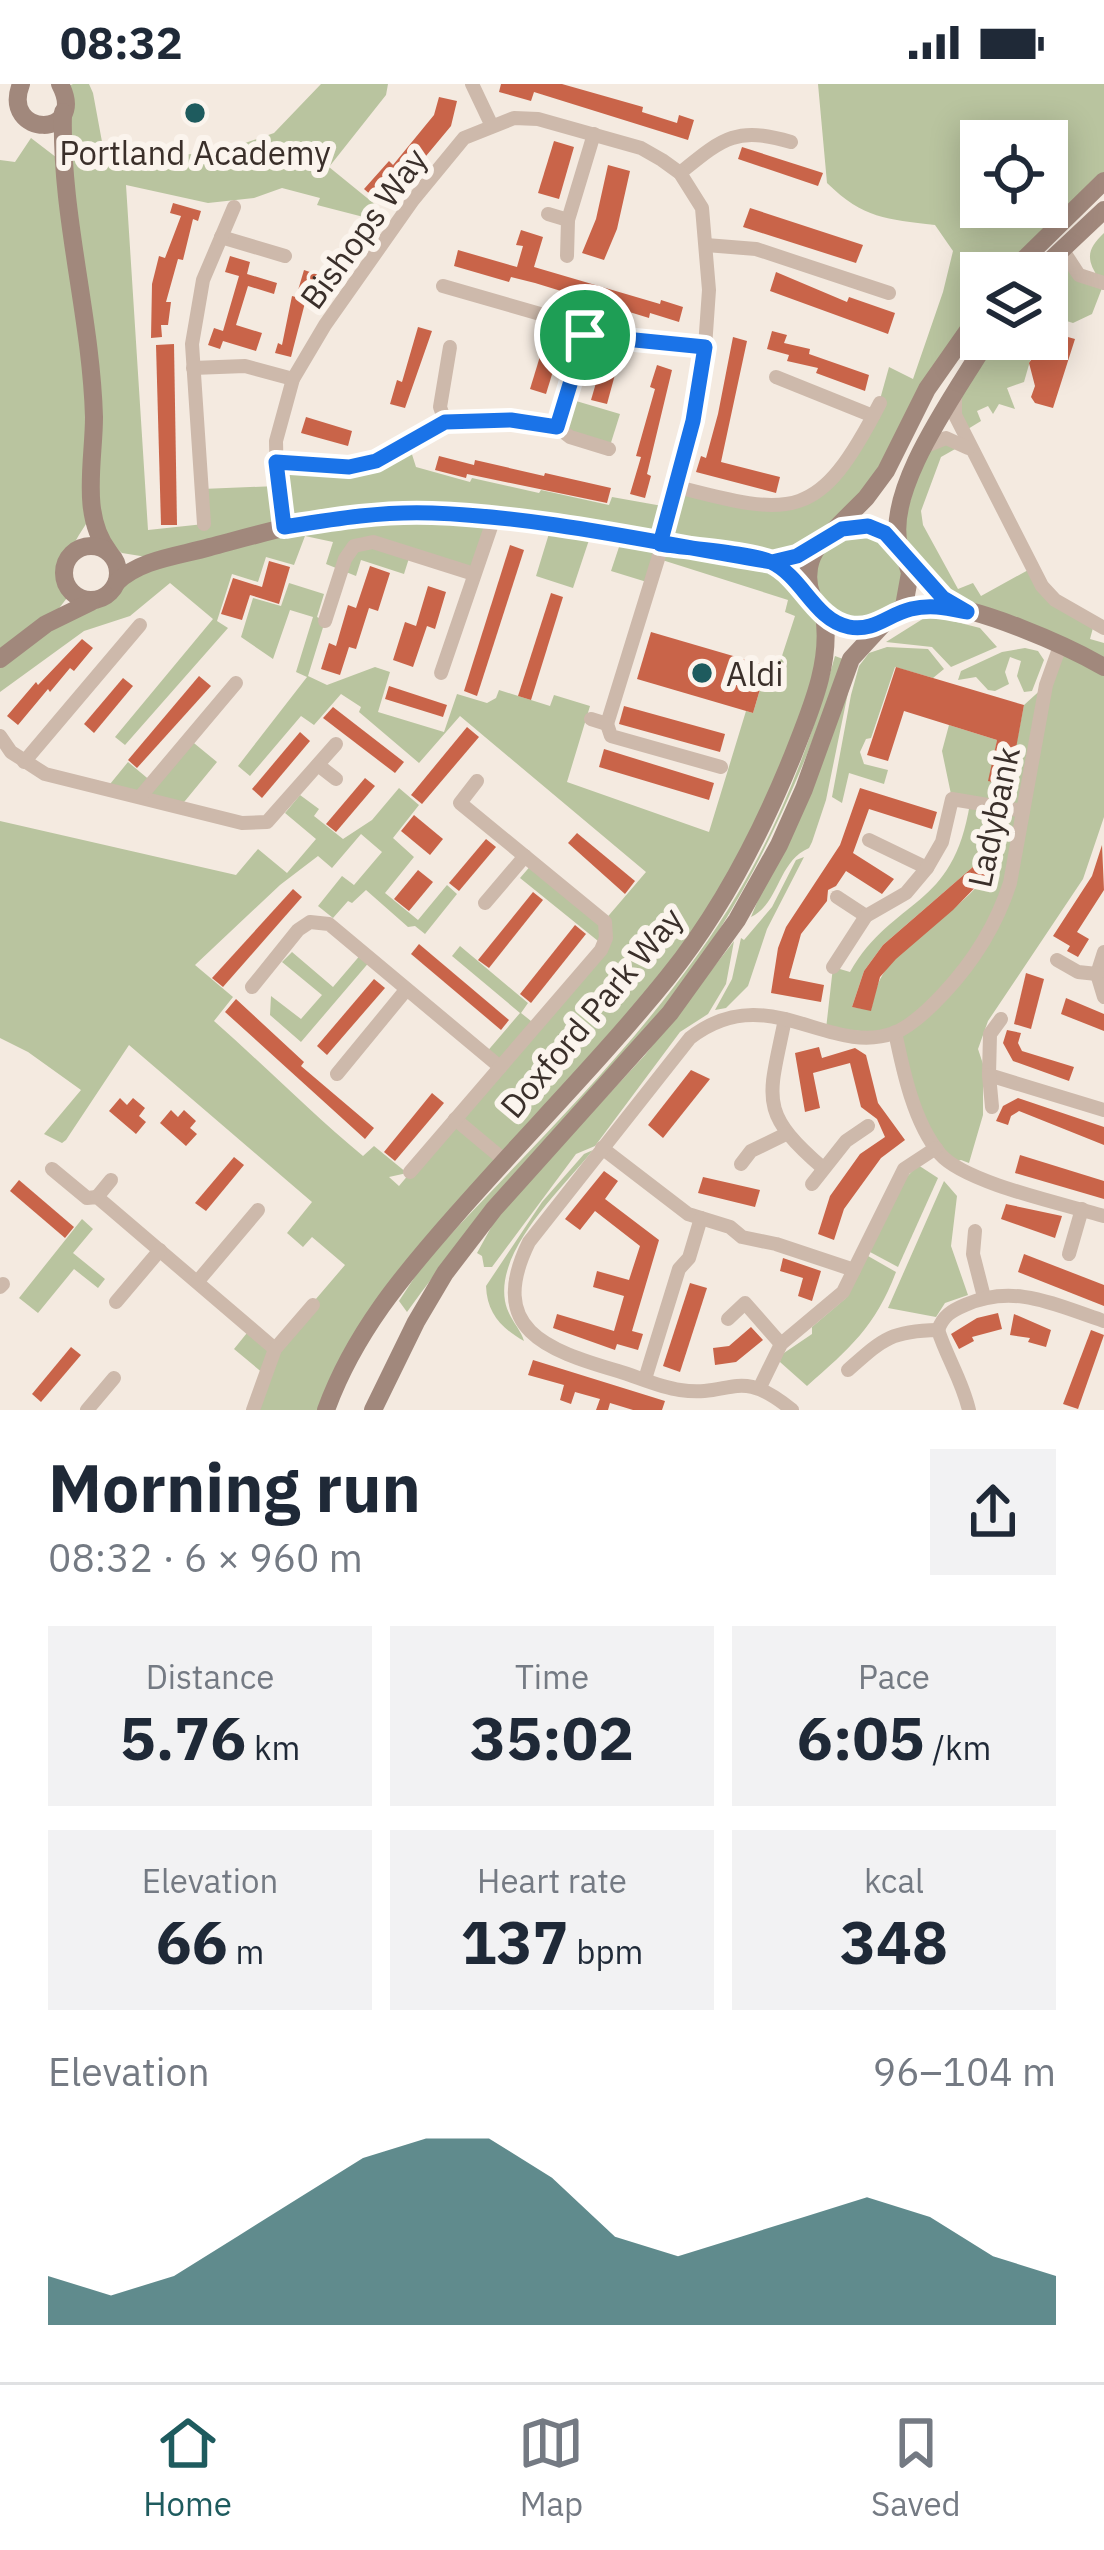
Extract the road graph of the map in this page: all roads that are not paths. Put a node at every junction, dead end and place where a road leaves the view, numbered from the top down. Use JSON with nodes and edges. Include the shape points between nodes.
{"nodes":[{"id":1,"x":60,"y":84,"type":"edge"},
{"id":2,"x":472,"y":84,"type":"edge"},
{"id":3,"x":19,"y":86,"type":"edge"},
{"id":4,"x":63,"y":112,"type":"junction"},
{"id":5,"x":782,"y":119,"type":"dead end"},
{"id":6,"x":491,"y":124,"type":"junction"},
{"id":7,"x":34,"y":126,"type":"junction"},
{"id":8,"x":594,"y":134,"type":"junction"},
{"id":9,"x":62,"y":162,"type":"junction"},
{"id":10,"x":680,"y":173,"type":"junction"},
{"id":11,"x":1104,"y":181,"type":"edge"},
{"id":12,"x":234,"y":207,"type":"dead end"},
{"id":13,"x":1104,"y":211,"type":"edge"},
{"id":14,"x":548,"y":214,"type":"dead end"},
{"id":15,"x":568,"y":220,"type":"junction"},
{"id":16,"x":221,"y":237,"type":"junction"},
{"id":17,"x":706,"y":245,"type":"junction"},
{"id":18,"x":1062,"y":249,"type":"junction"},
{"id":19,"x":1031,"y":252,"type":"edge"},
{"id":20,"x":1059,"y":252,"type":"edge"},
{"id":21,"x":285,"y":256,"type":"dead end"},
{"id":22,"x":567,"y":256,"type":"dead end"},
{"id":23,"x":883,"y":268,"type":"dead end"},
{"id":24,"x":1104,"y":283,"type":"edge"},
{"id":25,"x":443,"y":286,"type":"dead end"},
{"id":26,"x":585,"y":335,"type":"junction"},
{"id":27,"x":960,"y":343,"type":"edge"},
{"id":28,"x":450,"y":347,"type":"dead end"},
{"id":29,"x":705,"y":347,"type":"junction"},
{"id":30,"x":975,"y":360,"type":"edge"},
{"id":31,"x":193,"y":368,"type":"junction"},
{"id":32,"x":447,"y":369,"type":"junction"},
{"id":33,"x":464,"y":372,"type":"dead end"},
{"id":34,"x":776,"y":377,"type":"dead end"},
{"id":35,"x":293,"y":379,"type":"junction"},
{"id":36,"x":955,"y":394,"type":"junction"},
{"id":37,"x":445,"y":422,"type":"junction"},
{"id":38,"x":557,"y":427,"type":"junction"},
{"id":39,"x":926,"y":446,"type":"junction"},
{"id":40,"x":609,"y":449,"type":"dead end"},
{"id":41,"x":972,"y":452,"type":"junction"},
{"id":42,"x":276,"y":462,"type":"junction"},
{"id":43,"x":674,"y":486,"type":"junction"},
{"id":44,"x":91,"y":500,"type":"junction"},
{"id":45,"x":494,"y":518,"type":"junction"},
{"id":46,"x":204,"y":524,"type":"dead end"},
{"id":47,"x":284,"y":527,"type":"junction"},
{"id":48,"x":823,"y":541,"type":"junction"},
{"id":49,"x":660,"y":544,"type":"junction"},
{"id":50,"x":902,"y":550,"type":"junction"},
{"id":51,"x":110,"y":553,"type":"junction"},
{"id":52,"x":70,"y":556,"type":"junction"},
{"id":53,"x":161,"y":559,"type":"junction"},
{"id":54,"x":772,"y":562,"type":"junction"},
{"id":55,"x":475,"y":574,"type":"junction"},
{"id":56,"x":117,"y":582,"type":"junction"},
{"id":57,"x":65,"y":583,"type":"junction"},
{"id":58,"x":811,"y":594,"type":"junction"},
{"id":59,"x":96,"y":600,"type":"junction"},
{"id":60,"x":967,"y":612,"type":"junction"},
{"id":61,"x":824,"y":615,"type":"junction"},
{"id":62,"x":890,"y":618,"type":"junction"},
{"id":63,"x":325,"y":621,"type":"dead end"},
{"id":64,"x":46,"y":624,"type":"junction"},
{"id":65,"x":140,"y":625,"type":"dead end"},
{"id":66,"x":1104,"y":628,"type":"edge"},
{"id":67,"x":1060,"y":646,"type":"junction"},
{"id":68,"x":0,"y":659,"type":"edge"},
{"id":69,"x":1104,"y":667,"type":"edge"},
{"id":70,"x":442,"y":673,"type":"dead end"},
{"id":71,"x":236,"y":683,"type":"dead end"},
{"id":72,"x":0,"y":736,"type":"edge"},
{"id":73,"x":336,"y":744,"type":"dead end"},
{"id":74,"x":24,"y":762,"type":"junction"},
{"id":75,"x":318,"y":764,"type":"junction"},
{"id":76,"x":721,"y":767,"type":"dead end"},
{"id":77,"x":336,"y":779,"type":"dead end"},
{"id":78,"x":477,"y":781,"type":"dead end"},
{"id":79,"x":140,"y":797,"type":"junction"},
{"id":80,"x":1023,"y":811,"type":"junction"},
{"id":81,"x":868,"y":840,"type":"dead end"},
{"id":82,"x":525,"y":856,"type":"junction"},
{"id":83,"x":927,"y":868,"type":"junction"},
{"id":84,"x":837,"y":897,"type":"dead end"},
{"id":85,"x":485,"y":903,"type":"dead end"},
{"id":86,"x":866,"y":916,"type":"junction"},
{"id":87,"x":1104,"y":952,"type":"edge"},
{"id":88,"x":1057,"y":960,"type":"dead end"},
{"id":89,"x":833,"y":967,"type":"dead end"},
{"id":90,"x":1096,"y":974,"type":"junction"},
{"id":91,"x":252,"y":987,"type":"dead end"},
{"id":92,"x":406,"y":990,"type":"junction"},
{"id":93,"x":1104,"y":997,"type":"edge"},
{"id":94,"x":785,"y":1018,"type":"junction"},
{"id":95,"x":1001,"y":1019,"type":"dead end"},
{"id":96,"x":895,"y":1032,"type":"junction"},
{"id":97,"x":500,"y":1066,"type":"junction"},
{"id":98,"x":337,"y":1074,"type":"dead end"},
{"id":99,"x":989,"y":1075,"type":"junction"},
{"id":100,"x":992,"y":1107,"type":"dead end"},
{"id":101,"x":1104,"y":1110,"type":"edge"},
{"id":102,"x":455,"y":1119,"type":"junction"},
{"id":103,"x":868,"y":1126,"type":"dead end"},
{"id":104,"x":786,"y":1134,"type":"junction"},
{"id":105,"x":602,"y":1148,"type":"junction"},
{"id":106,"x":936,"y":1148,"type":"junction"},
{"id":107,"x":503,"y":1160,"type":"junction"},
{"id":108,"x":741,"y":1164,"type":"dead end"},
{"id":109,"x":823,"y":1168,"type":"junction"},
{"id":110,"x":52,"y":1169,"type":"dead end"},
{"id":111,"x":410,"y":1172,"type":"dead end"},
{"id":112,"x":111,"y":1180,"type":"dead end"},
{"id":113,"x":812,"y":1184,"type":"dead end"},
{"id":114,"x":97,"y":1197,"type":"junction"},
{"id":115,"x":1082,"y":1209,"type":"junction"},
{"id":116,"x":258,"y":1210,"type":"dead end"},
{"id":117,"x":1104,"y":1216,"type":"edge"},
{"id":118,"x":701,"y":1218,"type":"junction"},
{"id":119,"x":975,"y":1231,"type":"dead end"},
{"id":120,"x":160,"y":1250,"type":"junction"},
{"id":121,"x":1069,"y":1254,"type":"dead end"},
{"id":122,"x":854,"y":1270,"type":"junction"},
{"id":123,"x":198,"y":1281,"type":"junction"},
{"id":124,"x":984,"y":1298,"type":"junction"},
{"id":125,"x":116,"y":1302,"type":"dead end"},
{"id":126,"x":313,"y":1305,"type":"dead end"},
{"id":127,"x":728,"y":1319,"type":"dead end"},
{"id":128,"x":1104,"y":1321,"type":"edge"},
{"id":129,"x":938,"y":1330,"type":"junction"},
{"id":130,"x":781,"y":1344,"type":"junction"},
{"id":131,"x":275,"y":1349,"type":"junction"},
{"id":132,"x":848,"y":1370,"type":"dead end"},
{"id":133,"x":114,"y":1378,"type":"dead end"},
{"id":134,"x":645,"y":1379,"type":"junction"},
{"id":135,"x":760,"y":1387,"type":"junction"},
{"id":136,"x":87,"y":1410,"type":"edge"},
{"id":137,"x":253,"y":1410,"type":"edge"},
{"id":138,"x":326,"y":1410,"type":"edge"},
{"id":139,"x":373,"y":1410,"type":"edge"},
{"id":140,"x":792,"y":1410,"type":"edge"},
{"id":141,"x":968,"y":1410,"type":"edge"}],
"edges":[{"from":1,"to":4,"type":"main road"},
{"from":2,"to":6,"type":"street"},
{"from":3,"to":7,"type":"main road","via":[[19,114]]},
{"from":4,"to":7,"type":"main road"},
{"from":4,"to":9,"type":"main road"},
{"from":5,"to":10,"type":"street","via":[[784,140],[756,131],[729,136]]},
{"from":6,"to":8,"type":"street","via":[[538,118]]},
{"from":6,"to":35,"type":"street","name":"Bishops Way","via":[[464,138],[413,200]]},
{"from":7,"to":9,"type":"main road"},
{"from":8,"to":10,"type":"street","via":[[641,148]]},
{"from":8,"to":15,"type":"street"},
{"from":9,"to":44,"type":"main road","via":[[94,416]]},
{"from":10,"to":17,"type":"street","via":[[702,208]]},
{"from":11,"to":19,"type":"main road"},
{"from":12,"to":16,"type":"street"},
{"from":13,"to":18,"type":"main road"},
{"from":14,"to":15,"type":"street"},
{"from":15,"to":22,"type":"street"},
{"from":16,"to":21,"type":"street"},
{"from":16,"to":31,"type":"street","via":[[203,280]]},
{"from":17,"to":23,"type":"street","via":[[756,249],[882,291]]},
{"from":17,"to":29,"type":"street"},
{"from":18,"to":20,"type":"main road"},
{"from":18,"to":24,"type":"street","via":[[1079,274]]},
{"from":25,"to":26,"type":"street","via":[[475,304],[568,322]]},
{"from":26,"to":29,"type":"street"},
{"from":26,"to":38,"type":"street"},
{"from":27,"to":48,"type":"main road","via":[[886,471]]},
{"from":28,"to":32,"type":"street"},
{"from":29,"to":43,"type":"street"},
{"from":30,"to":36,"type":"main road","name":"Doxford Park Way"},
{"from":31,"to":35,"type":"street","via":[[245,366]]},
{"from":31,"to":46,"type":"street"},
{"from":32,"to":33,"type":"street"},
{"from":32,"to":37,"type":"street"},
{"from":34,"to":43,"type":"street","via":[[794,393],[876,410],[829,485],[786,508]]},
{"from":35,"to":42,"type":"street","name":"Bishops Way"},
{"from":36,"to":39,"type":"main road","name":"Doxford Park Way"},
{"from":36,"to":41,"type":"street"},
{"from":37,"to":38,"type":"street"},
{"from":37,"to":42,"type":"street","via":[[376,461]]},
{"from":38,"to":40,"type":"street"},
{"from":39,"to":41,"type":"street","via":[[946,438]]},
{"from":39,"to":50,"type":"main road","name":"Doxford Park Way","via":[[897,514]]},
{"from":41,"to":66,"type":"street","via":[[1042,586]]},
{"from":42,"to":47,"type":"street","name":"Bishops Way"},
{"from":43,"to":49,"type":"street"},
{"from":44,"to":51,"type":"main road"},
{"from":44,"to":52,"type":"main road"},
{"from":45,"to":47,"type":"main road","via":[[366,514]]},
{"from":45,"to":49,"type":"main road"},
{"from":45,"to":55,"type":"street"},
{"from":47,"to":53,"type":"main road"},
{"from":48,"to":50,"type":"main road","via":[[868,526]]},
{"from":48,"to":54,"type":"main road"},
{"from":48,"to":58,"type":"main road","via":[[808,571]]},
{"from":49,"to":54,"type":"main road"},
{"from":49,"to":76,"type":"street","via":[[599,722],[611,736]]},
{"from":50,"to":60,"type":"main road","via":[[943,598]]},
{"from":50,"to":62,"type":"main road","name":"Doxford Park Way","via":[[910,586]]},
{"from":51,"to":52,"type":"main road","via":[[93,546]]},
{"from":51,"to":53,"type":"main road"},
{"from":51,"to":56,"type":"main road"},
{"from":52,"to":57,"type":"main road"},
{"from":53,"to":56,"type":"main road"},
{"from":54,"to":58,"type":"main road"},
{"from":55,"to":63,"type":"street","via":[[374,542],[354,546]]},
{"from":55,"to":70,"type":"street"},
{"from":56,"to":59,"type":"main road"},
{"from":57,"to":59,"type":"main road","via":[[77,597]]},
{"from":57,"to":64,"type":"main road"},
{"from":58,"to":61,"type":"main road"},
{"from":59,"to":64,"type":"main road"},
{"from":60,"to":62,"type":"main road","via":[[933,605]]},
{"from":60,"to":67,"type":"main road"},
{"from":61,"to":62,"type":"main road","via":[[854,628]]},
{"from":61,"to":107,"type":"main road","name":"Doxford Park Way","via":[[826,656],[806,722],[744,862],[669,976]]},
{"from":62,"to":139,"type":"main road","name":"Doxford Park Way","via":[[851,659],[804,789],[725,938],[453,1263]]},
{"from":64,"to":68,"type":"main road"},
{"from":65,"to":74,"type":"street"},
{"from":67,"to":69,"type":"main road"},
{"from":67,"to":80,"type":"street","name":"Ladybank"},
{"from":71,"to":79,"type":"street"},
{"from":72,"to":74,"type":"street"},
{"from":73,"to":75,"type":"street"},
{"from":74,"to":79,"type":"street"},
{"from":75,"to":77,"type":"street"},
{"from":75,"to":79,"type":"street","via":[[267,822]]},
{"from":78,"to":82,"type":"street","via":[[460,803]]},
{"from":80,"to":83,"type":"street","via":[[952,799]]},
{"from":80,"to":96,"type":"street","name":"Ladybank","via":[[1000,913],[971,965]]},
{"from":81,"to":83,"type":"street"},
{"from":82,"to":85,"type":"street"},
{"from":82,"to":97,"type":"street","via":[[604,922],[606,938]]},
{"from":83,"to":86,"type":"street","via":[[906,893]]},
{"from":84,"to":86,"type":"street"},
{"from":86,"to":89,"type":"street"},
{"from":87,"to":90,"type":"street"},
{"from":88,"to":90,"type":"street"},
{"from":90,"to":93,"type":"street"},
{"from":91,"to":92,"type":"street","via":[[310,922],[329,924]]},
{"from":92,"to":97,"type":"street"},
{"from":92,"to":98,"type":"street"},
{"from":94,"to":96,"type":"street","via":[[850,1034]]},
{"from":94,"to":104,"type":"street","via":[[772,1099]]},
{"from":94,"to":105,"type":"street","via":[[732,1015],[704,1028]]},
{"from":95,"to":99,"type":"street","via":[[990,1034]]},
{"from":96,"to":106,"type":"street"},
{"from":97,"to":102,"type":"street"},
{"from":99,"to":100,"type":"street"},
{"from":99,"to":101,"type":"street"},
{"from":102,"to":107,"type":"street"},
{"from":102,"to":111,"type":"street"},
{"from":103,"to":109,"type":"street"},
{"from":104,"to":108,"type":"street","via":[[751,1150]]},
{"from":104,"to":109,"type":"street"},
{"from":105,"to":118,"type":"street"},
{"from":105,"to":134,"type":"street","via":[[521,1258],[517,1303],[550,1349]]},
{"from":106,"to":115,"type":"street","via":[[976,1176]]},
{"from":106,"to":122,"type":"street","via":[[896,1181]]},
{"from":107,"to":138,"type":"main road","name":"Doxford Park Way","via":[[375,1312]]},
{"from":109,"to":113,"type":"street"},
{"from":110,"to":114,"type":"street","via":[[86,1198]]},
{"from":112,"to":114,"type":"street"},
{"from":114,"to":120,"type":"street"},
{"from":115,"to":117,"type":"street"},
{"from":115,"to":121,"type":"street"},
{"from":116,"to":123,"type":"street"},
{"from":118,"to":122,"type":"street"},
{"from":118,"to":134,"type":"street"},
{"from":119,"to":124,"type":"street"},
{"from":120,"to":123,"type":"street"},
{"from":120,"to":125,"type":"street"},
{"from":122,"to":130,"type":"street","via":[[843,1292]]},
{"from":123,"to":131,"type":"street"},
{"from":124,"to":128,"type":"street","via":[[1021,1294]]},
{"from":124,"to":129,"type":"street","via":[[951,1311]]},
{"from":126,"to":131,"type":"street"},
{"from":127,"to":130,"type":"street","via":[[745,1304]]},
{"from":129,"to":132,"type":"street","via":[[888,1335]]},
{"from":129,"to":141,"type":"street"},
{"from":130,"to":135,"type":"street"},
{"from":131,"to":137,"type":"street"},
{"from":133,"to":136,"type":"street"},
{"from":134,"to":135,"type":"street","via":[[682,1390]]},
{"from":135,"to":140,"type":"street"}]}
